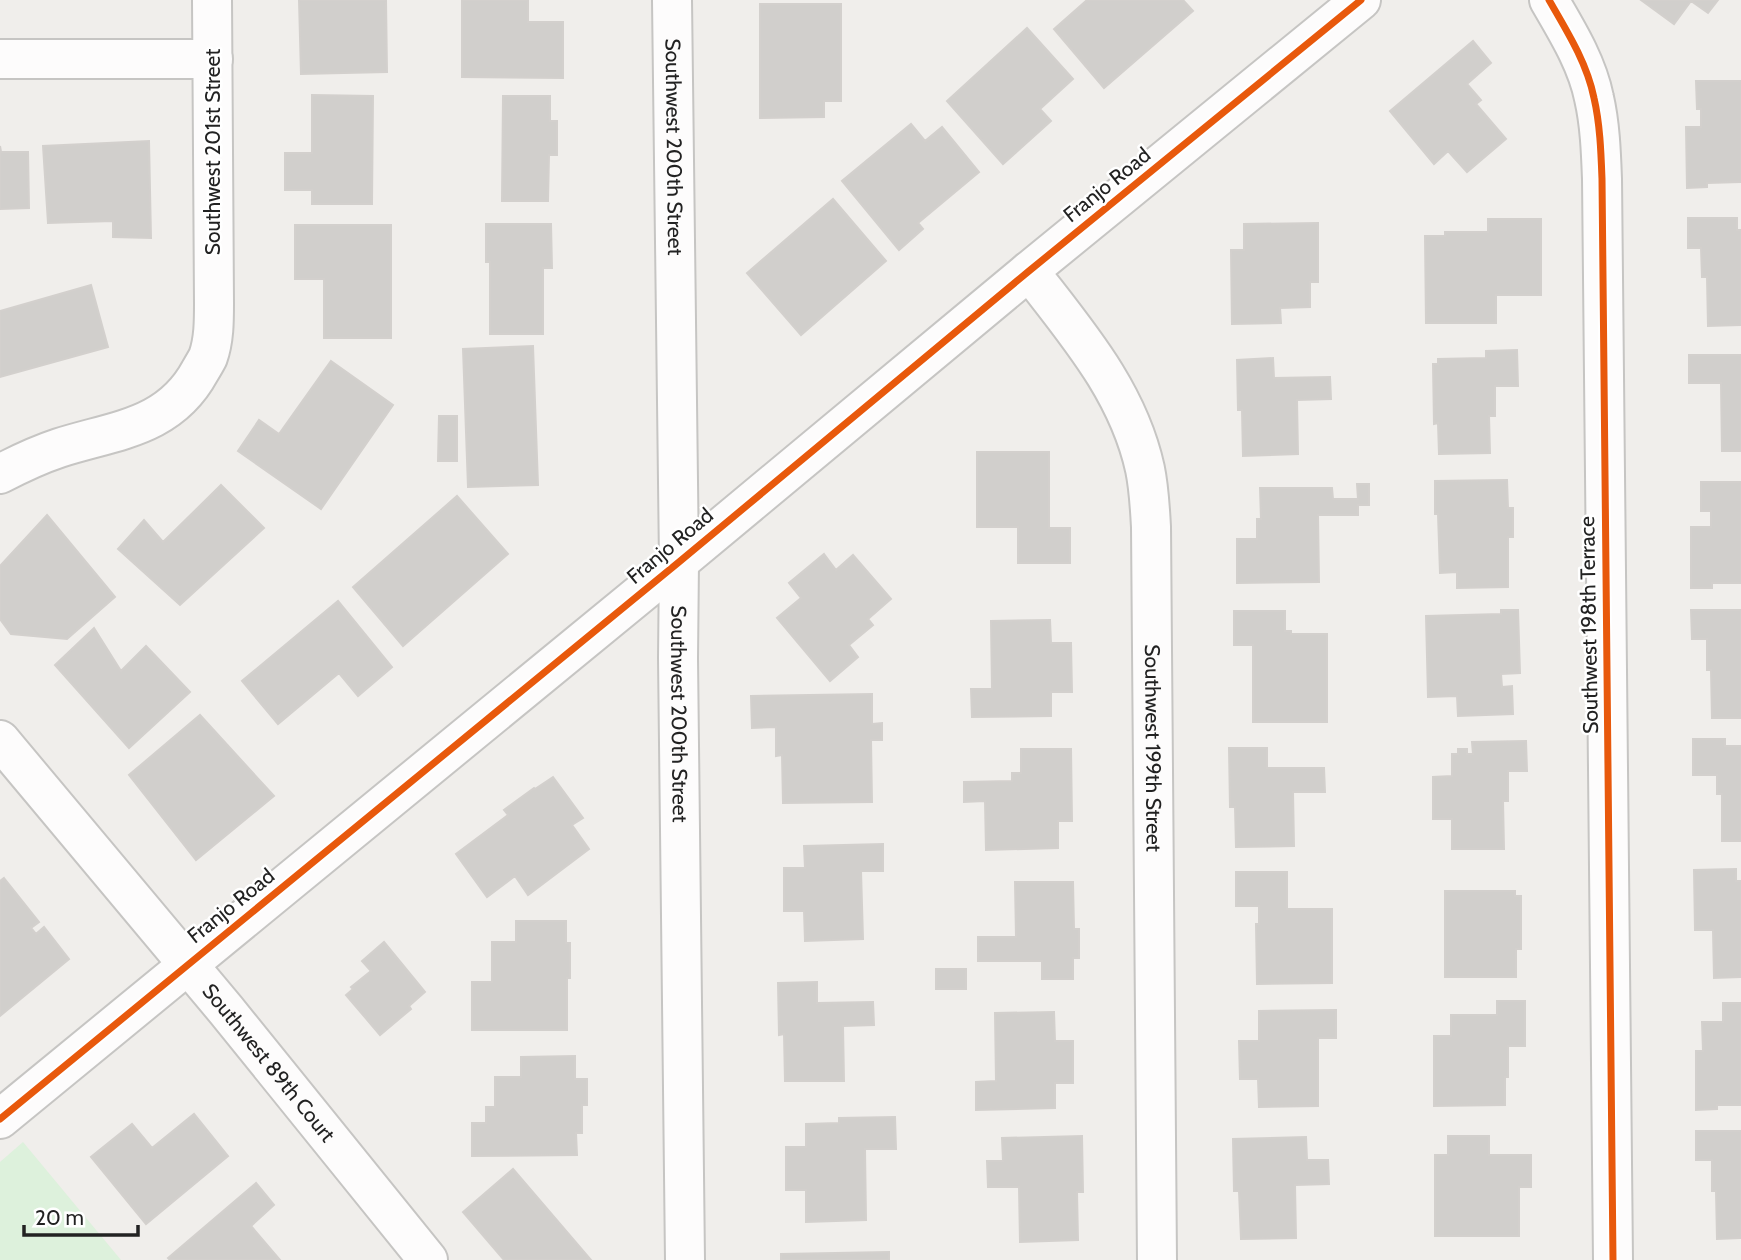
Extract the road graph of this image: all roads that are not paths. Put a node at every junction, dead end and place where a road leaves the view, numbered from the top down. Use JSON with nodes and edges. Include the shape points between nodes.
{"nodes":[{"id":1,"x":212,"y":0,"type":"edge"},
{"id":2,"x":672,"y":0,"type":"edge"},
{"id":3,"x":1361,"y":0,"type":"edge"},
{"id":4,"x":1549,"y":0,"type":"edge"},
{"id":5,"x":213,"y":59,"type":"junction"},
{"id":6,"x":0,"y":60,"type":"edge"},
{"id":7,"x":1029,"y":271,"type":"junction"},
{"id":8,"x":0,"y":474,"type":"edge"},
{"id":9,"x":679,"y":562,"type":"junction"},
{"id":10,"x":0,"y":740,"type":"edge"},
{"id":11,"x":187,"y":965,"type":"junction"},
{"id":12,"x":0,"y":1119,"type":"edge"},
{"id":13,"x":428,"y":1260,"type":"edge"},
{"id":14,"x":685,"y":1260,"type":"edge"},
{"id":15,"x":1157,"y":1260,"type":"edge"},
{"id":16,"x":1613,"y":1260,"type":"edge"}],
"edges":[{"from":1,"to":5,"type":"street","name":"Southwest 201st Street"},
{"from":2,"to":9,"type":"street","name":"Southwest 200th Street"},
{"from":3,"to":7,"type":"street","name":"Franjo Road"},
{"from":4,"to":16,"type":"street","name":"Southwest 198th Terrace","via":[[1583,62],[1600,137]]},
{"from":5,"to":6,"type":"street"},
{"from":5,"to":8,"type":"street","name":"Southwest 201st Street","via":[[214,303],[208,357],[191,387],[168,409],[137,426],[30,458]]},
{"from":7,"to":9,"type":"street","name":"Franjo Road"},
{"from":7,"to":15,"type":"street","name":"Southwest 199th Street","via":[[1102,367],[1136,437],[1149,496]]},
{"from":9,"to":11,"type":"street","name":"Franjo Road"},
{"from":9,"to":14,"type":"street","name":"Southwest 200th Street"},
{"from":10,"to":11,"type":"street","name":"Southwest 89th Court"},
{"from":11,"to":12,"type":"street","name":"Franjo Road"},
{"from":11,"to":13,"type":"street","name":"Southwest 89th Court"}]}
